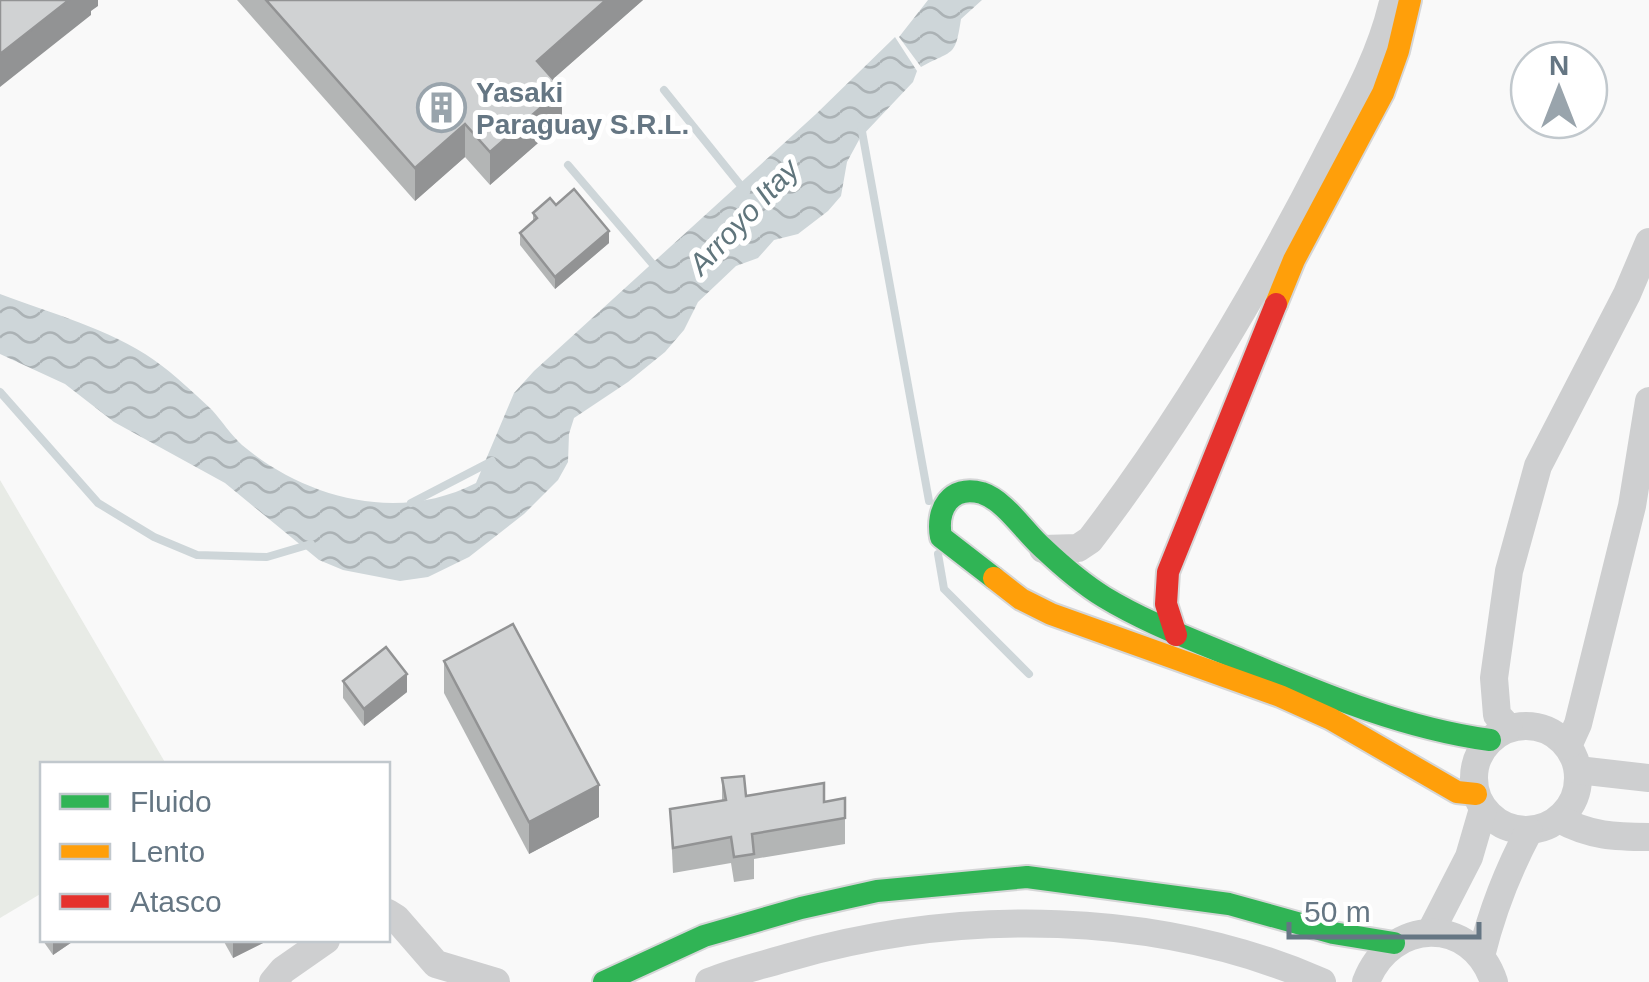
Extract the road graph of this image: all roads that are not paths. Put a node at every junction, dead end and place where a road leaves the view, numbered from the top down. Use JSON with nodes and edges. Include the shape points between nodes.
{"nodes":[{"id":1,"x":1393,"y":0,"type":"edge"},
{"id":2,"x":1410,"y":0,"type":"edge"},
{"id":3,"x":1649,"y":242,"type":"edge"},
{"id":4,"x":1649,"y":401,"type":"edge"},
{"id":5,"x":1044,"y":549,"type":"junction"},
{"id":6,"x":1176,"y":635,"type":"junction"},
{"id":7,"x":1500,"y":734,"type":"junction"},
{"id":8,"x":1573,"y":758,"type":"junction"},
{"id":9,"x":1649,"y":778,"type":"edge"},
{"id":10,"x":1480,"y":802,"type":"junction"},
{"id":11,"x":1560,"y":819,"type":"junction"},
{"id":12,"x":1530,"y":831,"type":"junction"},
{"id":13,"x":1649,"y":837,"type":"edge"},
{"id":14,"x":390,"y":914,"type":"edge"},
{"id":15,"x":1431,"y":931,"type":"junction"},
{"id":16,"x":323,"y":942,"type":"edge"},
{"id":17,"x":1394,"y":943,"type":"junction"},
{"id":18,"x":1481,"y":956,"type":"junction"},
{"id":19,"x":436,"y":973,"type":"edge"},
{"id":20,"x":273,"y":982,"type":"edge"},
{"id":21,"x":496,"y":982,"type":"edge"},
{"id":22,"x":604,"y":982,"type":"edge"},
{"id":23,"x":709,"y":982,"type":"edge"},
{"id":24,"x":1322,"y":982,"type":"edge"},
{"id":25,"x":1366,"y":982,"type":"edge"},
{"id":26,"x":1494,"y":982,"type":"edge"}],
"edges":[{"from":1,"to":5,"type":"street","via":[[1370,67],[1288,232],[1147,466],[1090,540],[1078,548]]},
{"from":2,"to":6,"type":"street","via":[[1383,92],[1294,260],[1168,572],[1164,604]]},
{"from":3,"to":7,"type":"street","via":[[1538,466],[1509,571],[1494,678]]},
{"from":4,"to":8,"type":"street","via":[[1632,506]]},
{"from":5,"to":6,"type":"street","via":[[1101,596]]},
{"from":5,"to":10,"type":"street","via":[[981,491],[958,491],[939,510],[941,538],[1036,607],[1280,696]]},
{"from":6,"to":7,"type":"street","via":[[1324,696],[1444,734]]},
{"from":7,"to":8,"type":"street","via":[[1541,728],[1556,735]]},
{"from":7,"to":10,"type":"street","via":[[1476,762]]},
{"from":8,"to":9,"type":"street"},
{"from":8,"to":11,"type":"street","via":[[1577,792]]},
{"from":10,"to":12,"type":"street","via":[[1496,821]]},
{"from":10,"to":15,"type":"street","via":[[1469,857]]},
{"from":11,"to":12,"type":"street"},
{"from":11,"to":13,"type":"street","via":[[1600,836]]},
{"from":12,"to":18,"type":"street","via":[[1493,908]]},
{"from":14,"to":19,"type":"street"},
{"from":15,"to":17,"type":"street"},
{"from":15,"to":18,"type":"street"},
{"from":16,"to":20,"type":"street"},
{"from":17,"to":22,"type":"street","via":[[1229,904],[1027,877],[877,892],[802,908],[704,936]]},
{"from":17,"to":25,"type":"street"},
{"from":18,"to":26,"type":"street"},
{"from":19,"to":21,"type":"street"},
{"from":23,"to":24,"type":"street","via":[[884,935],[1030,924],[1220,946]]}]}
